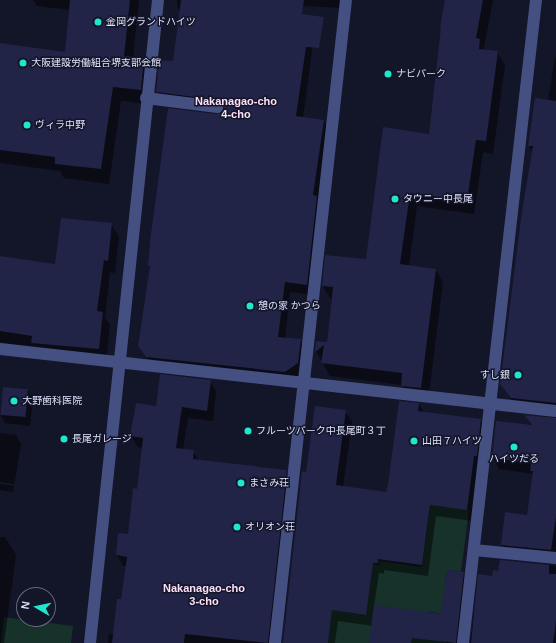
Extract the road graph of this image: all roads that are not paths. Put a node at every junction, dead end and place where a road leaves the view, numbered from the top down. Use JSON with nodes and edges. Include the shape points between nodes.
{"nodes":[{"id":1,"x":158,"y":0,"type":"edge"},
{"id":2,"x":346,"y":0,"type":"edge"},
{"id":3,"x":536,"y":0,"type":"edge"},
{"id":4,"x":146,"y":98,"type":"junction"},
{"id":5,"x":217,"y":107,"type":"dead end"},
{"id":6,"x":0,"y":349,"type":"edge"},
{"id":7,"x":119,"y":362,"type":"junction"},
{"id":8,"x":303,"y":383,"type":"junction"},
{"id":9,"x":490,"y":404,"type":"junction"},
{"id":10,"x":556,"y":411,"type":"edge"},
{"id":11,"x":474,"y":550,"type":"junction"},
{"id":12,"x":556,"y":558,"type":"edge"},
{"id":13,"x":90,"y":643,"type":"edge"},
{"id":14,"x":275,"y":643,"type":"edge"},
{"id":15,"x":464,"y":643,"type":"edge"}],
"edges":[{"from":1,"to":4,"type":"street"},
{"from":2,"to":8,"type":"street"},
{"from":3,"to":9,"type":"street"},
{"from":4,"to":5,"type":"street"},
{"from":4,"to":7,"type":"street"},
{"from":6,"to":7,"type":"street"},
{"from":7,"to":8,"type":"street"},
{"from":7,"to":13,"type":"street"},
{"from":8,"to":9,"type":"street"},
{"from":8,"to":14,"type":"street"},
{"from":9,"to":10,"type":"street"},
{"from":9,"to":11,"type":"street"},
{"from":11,"to":12,"type":"street"},
{"from":11,"to":15,"type":"street"}]}
